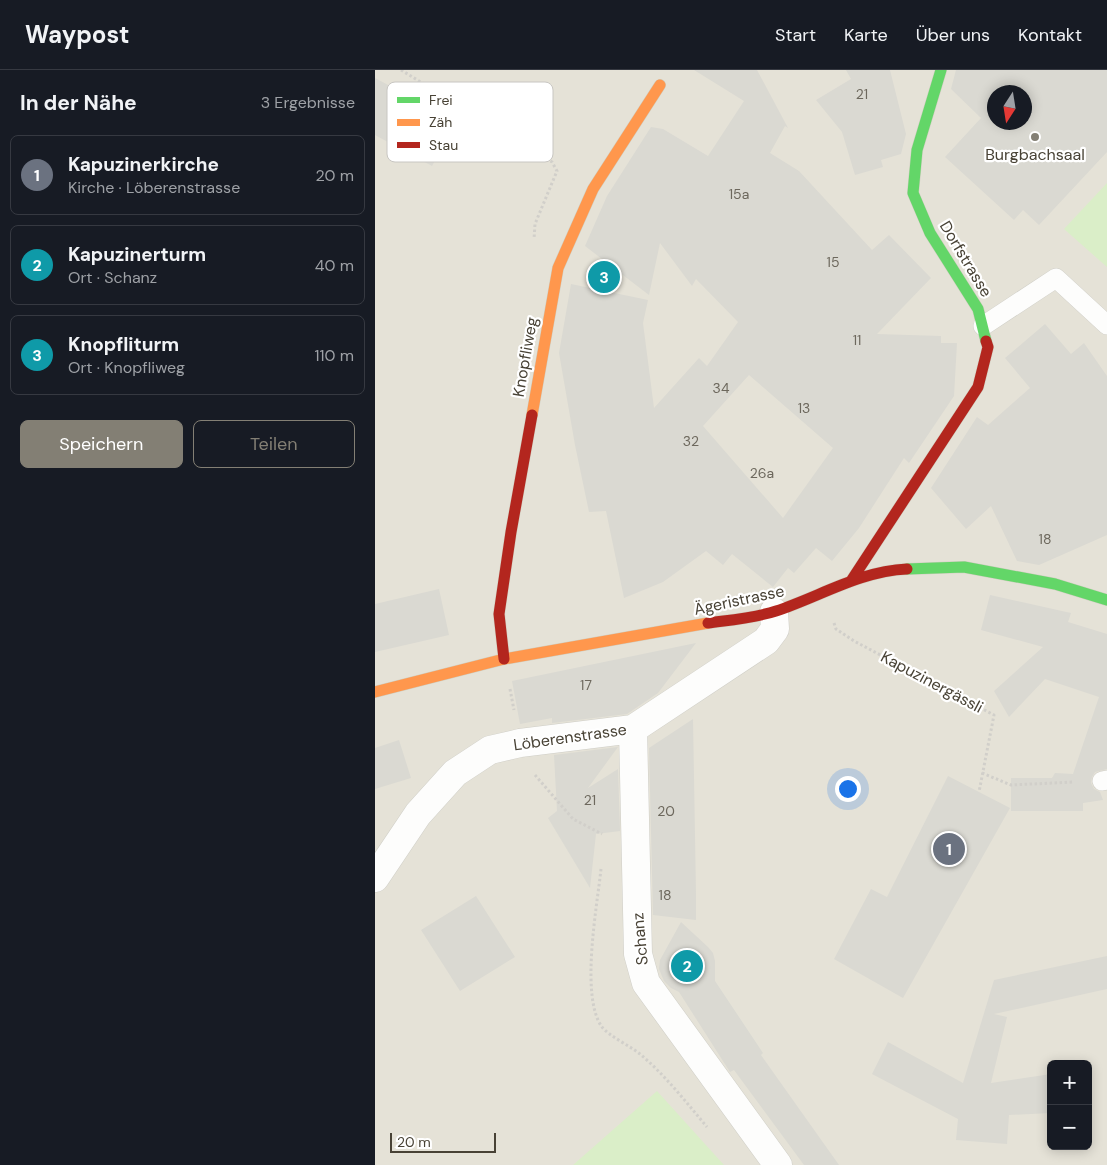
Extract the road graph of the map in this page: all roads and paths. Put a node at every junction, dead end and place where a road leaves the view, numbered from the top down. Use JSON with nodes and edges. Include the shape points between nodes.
{"nodes":[{"id":1,"x":401,"y":70,"type":"edge"},
{"id":2,"x":941,"y":70,"type":"edge"},
{"id":3,"x":421,"y":82,"type":"edge"},
{"id":4,"x":660,"y":85,"type":"dead end"},
{"id":5,"x":552,"y":162,"type":"edge"},
{"id":6,"x":533,"y":240,"type":"dead end"},
{"id":7,"x":1107,"y":325,"type":"edge"},
{"id":8,"x":983,"y":326,"type":"junction"},
{"id":9,"x":851,"y":581,"type":"junction"},
{"id":10,"x":1107,"y":600,"type":"edge"},
{"id":11,"x":774,"y":612,"type":"junction"},
{"id":12,"x":836,"y":629,"type":"dead end"},
{"id":13,"x":504,"y":659,"type":"junction"},
{"id":14,"x":375,"y":692,"type":"edge"},
{"id":15,"x":633,"y":729,"type":"junction"},
{"id":16,"x":520,"y":743,"type":"junction"},
{"id":17,"x":982,"y":773,"type":"junction"},
{"id":18,"x":1105,"y":780,"type":"edge"},
{"id":19,"x":979,"y":792,"type":"dead end"},
{"id":20,"x":605,"y":836,"type":"dead end"},
{"id":21,"x":375,"y":878,"type":"edge"},
{"id":22,"x":779,"y":1165,"type":"edge"}],
"edges":[{"from":1,"to":3,"type":"path"},
{"from":2,"to":8,"type":"street","name":"Dorfstrasse","via":[[917,150],[913,193],[930,233],[978,309]]},
{"from":4,"to":13,"type":"street","name":"Knopfliweg","via":[[593,190],[558,268],[499,614]]},
{"from":5,"to":6,"type":"path","via":[[557,171],[535,224]]},
{"from":7,"to":8,"type":"lane","via":[[1057,278]]},
{"from":8,"to":9,"type":"street","name":"Dorfstrasse","via":[[988,347],[978,387]]},
{"from":9,"to":10,"type":"street","name":"Ägeristrasse","via":[[892,570],[964,567],[1055,584]]},
{"from":9,"to":11,"type":"street","name":"Ägeristrasse"},
{"from":11,"to":13,"type":"street","name":"Ägeristrasse"},
{"from":11,"to":15,"type":"street","name":"Löberenstrasse","via":[[775,629],[766,641]]},
{"from":12,"to":17,"type":"path","name":"Kapuzinergässli","via":[[994,715]]},
{"from":13,"to":14,"type":"street","name":"Ägeristrasse"},
{"from":13,"to":16,"type":"path"},
{"from":15,"to":16,"type":"street","name":"Löberenstrasse"},
{"from":15,"to":22,"type":"street","name":"Schanz","via":[[638,954],[645,983]]},
{"from":16,"to":20,"type":"path","via":[[527,766],[573,819]]},
{"from":16,"to":21,"type":"street","name":"Löberenstrasse","via":[[489,750],[455,774],[418,814]]},
{"from":17,"to":18,"type":"path","via":[[1011,785]]},
{"from":17,"to":19,"type":"path","name":"Kapuzinergässli"}]}
